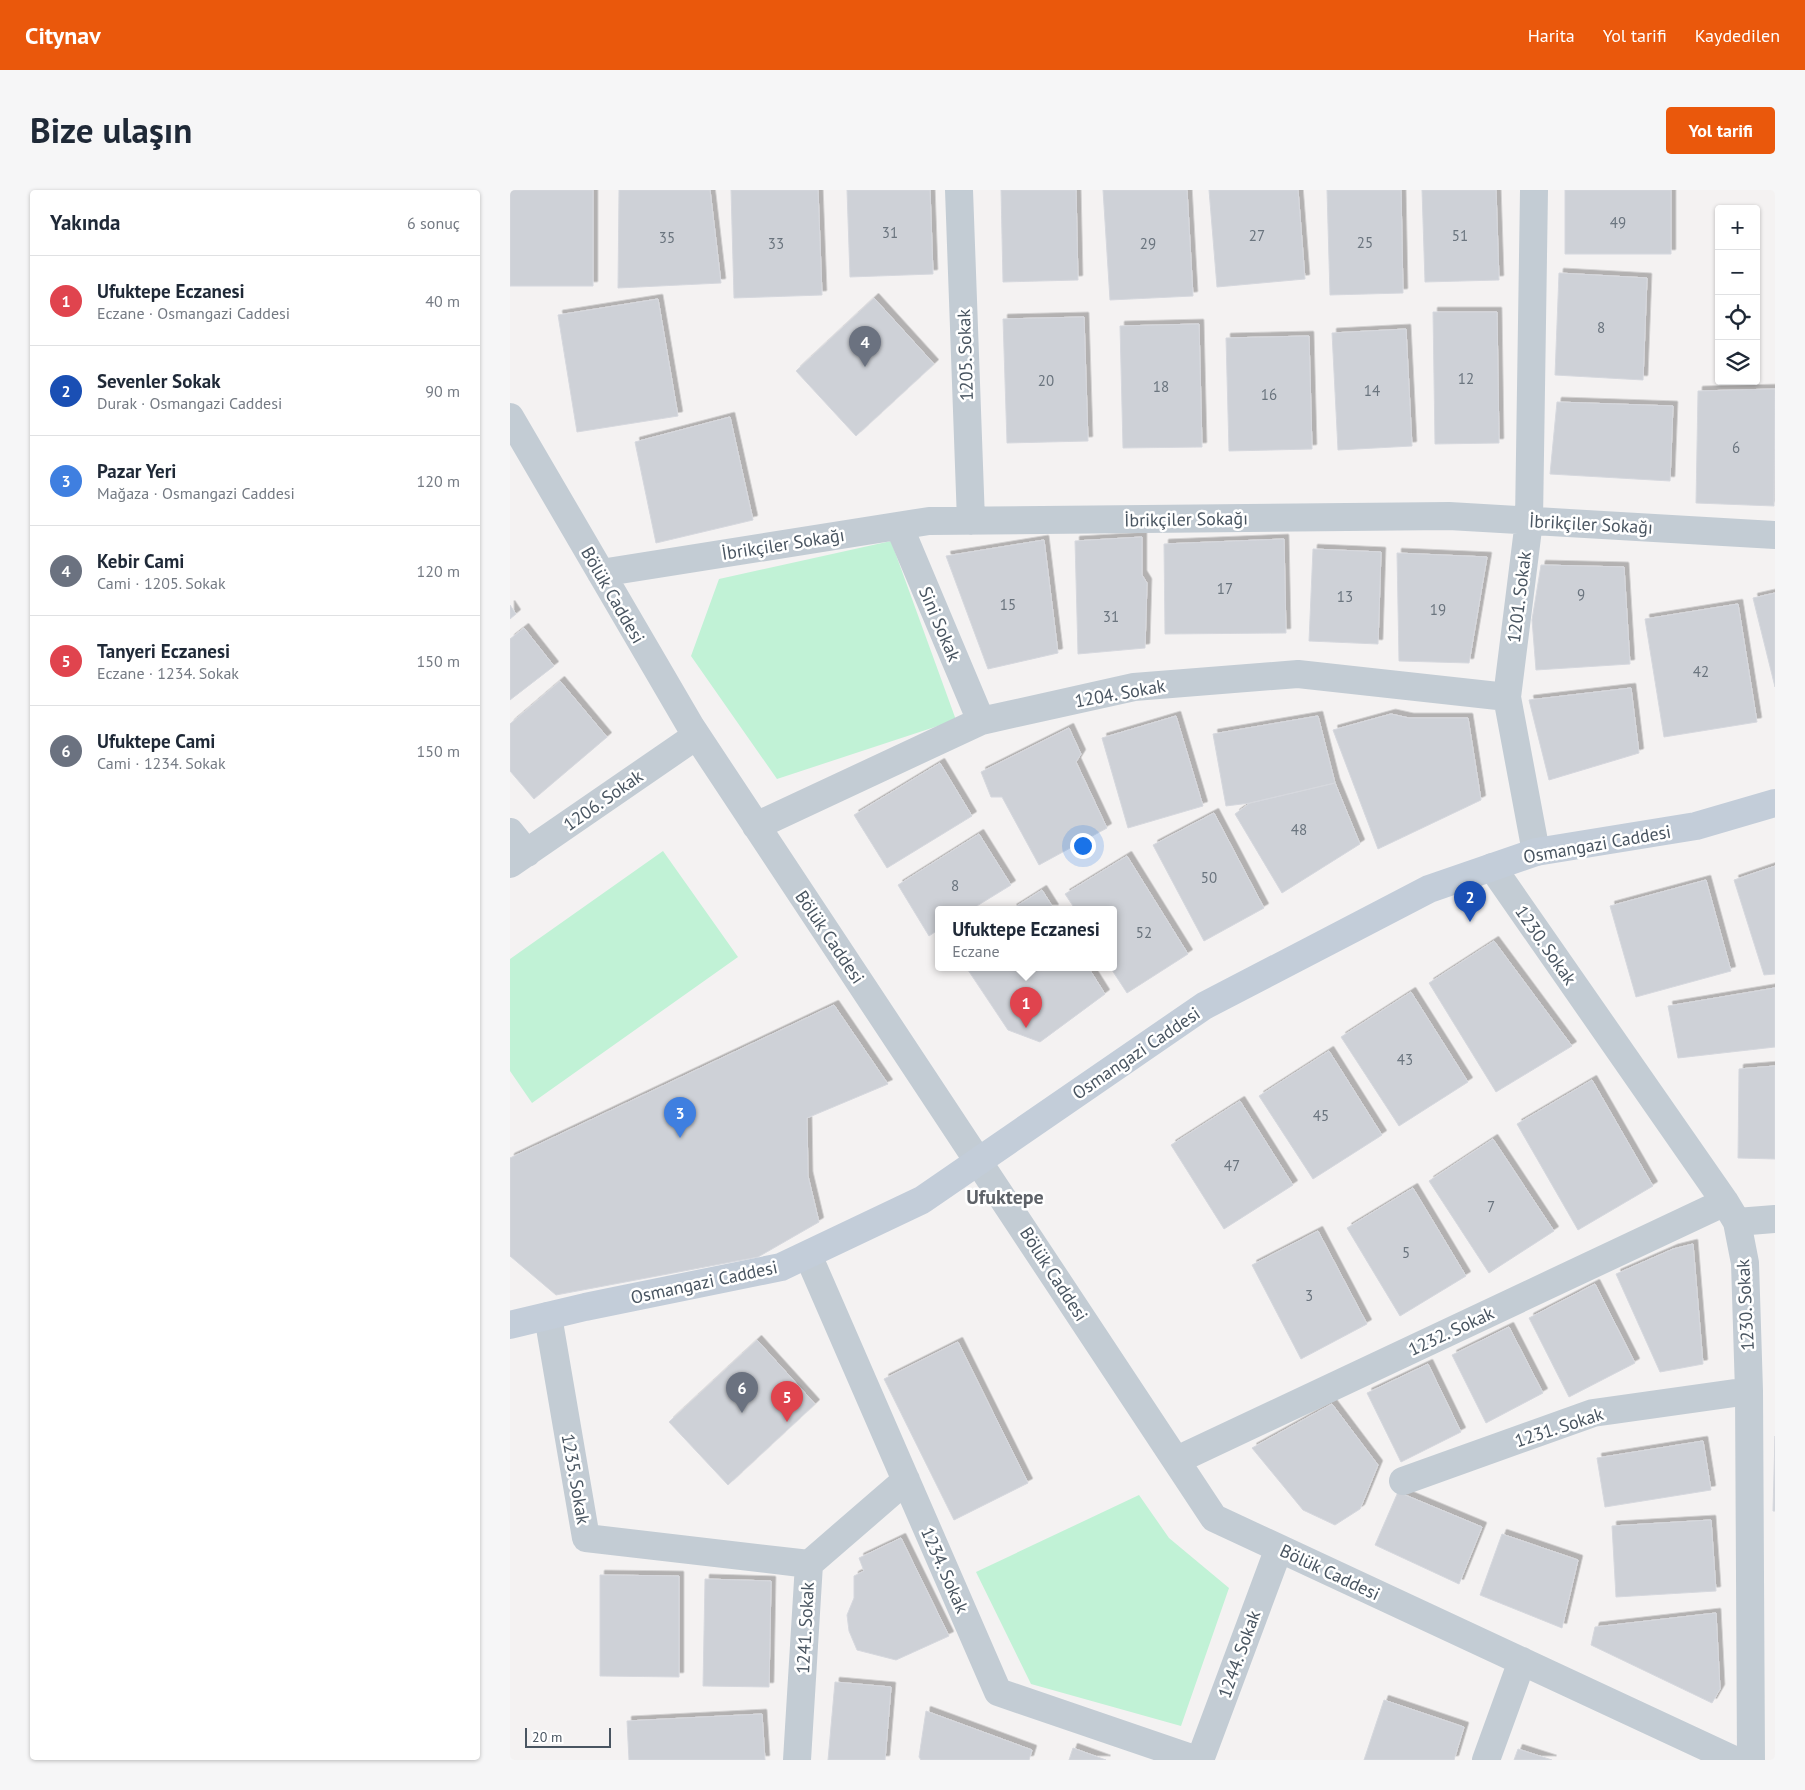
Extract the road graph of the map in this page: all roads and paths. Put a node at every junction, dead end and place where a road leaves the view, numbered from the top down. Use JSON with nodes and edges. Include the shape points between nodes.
{"nodes":[{"id":1,"x":959,"y":190,"type":"edge"},
{"id":2,"x":1534,"y":190,"type":"edge"},
{"id":3,"x":510,"y":417,"type":"edge"},
{"id":4,"x":971,"y":521,"type":"junction"},
{"id":5,"x":1528,"y":521,"type":"junction"},
{"id":6,"x":899,"y":526,"type":"junction"},
{"id":7,"x":1775,"y":535,"type":"edge"},
{"id":8,"x":601,"y":573,"type":"junction"},
{"id":9,"x":1507,"y":697,"type":"junction"},
{"id":10,"x":981,"y":721,"type":"junction"},
{"id":11,"x":696,"y":736,"type":"junction"},
{"id":12,"x":1775,"y":803,"type":"edge"},
{"id":13,"x":756,"y":826,"type":"junction"},
{"id":14,"x":510,"y":832,"type":"edge"},
{"id":15,"x":1536,"y":852,"type":"junction"},
{"id":16,"x":518,"y":858,"type":"edge"},
{"id":17,"x":1492,"y":867,"type":"junction"},
{"id":18,"x":979,"y":1161,"type":"junction"},
{"id":19,"x":1731,"y":1212,"type":"junction"},
{"id":20,"x":1775,"y":1219,"type":"edge"},
{"id":21,"x":808,"y":1255,"type":"junction"},
{"id":22,"x":548,"y":1316,"type":"junction"},
{"id":23,"x":510,"y":1324,"type":"edge"},
{"id":24,"x":1749,"y":1391,"type":"junction"},
{"id":25,"x":1177,"y":1460,"type":"junction"},
{"id":26,"x":906,"y":1480,"type":"junction"},
{"id":27,"x":1403,"y":1481,"type":"dead end"},
{"id":28,"x":1279,"y":1548,"type":"junction"},
{"id":29,"x":809,"y":1564,"type":"junction"},
{"id":30,"x":1522,"y":1661,"type":"junction"},
{"id":31,"x":797,"y":1760,"type":"edge"},
{"id":32,"x":1199,"y":1760,"type":"edge"},
{"id":33,"x":1486,"y":1760,"type":"edge"},
{"id":34,"x":1734,"y":1760,"type":"edge"},
{"id":35,"x":1751,"y":1760,"type":"edge"}],
"edges":[{"from":1,"to":4,"type":"street","name":"1205. Sokak"},
{"from":2,"to":5,"type":"street","name":"1201. Sokak"},
{"from":3,"to":8,"type":"street","name":"Bölük Caddesi"},
{"from":4,"to":5,"type":"street","name":"İbrikçiler Sokağı","via":[[1439,516]]},
{"from":4,"to":6,"type":"street","name":"İbrikçiler Sokağı","via":[[929,521]]},
{"from":5,"to":7,"type":"street","name":"İbrikçiler Sokağı"},
{"from":5,"to":9,"type":"street","name":"1201. Sokak"},
{"from":6,"to":8,"type":"street","name":"İbrikçiler Sokağı"},
{"from":6,"to":10,"type":"street","name":"Sini Sokak"},
{"from":8,"to":11,"type":"street","name":"Bölük Caddesi"},
{"from":9,"to":10,"type":"street","name":"1204. Sokak","via":[[1298,674],[1134,687]]},
{"from":9,"to":15,"type":"street","name":"1201. Sokak"},
{"from":10,"to":13,"type":"street","name":"1204. Sokak"},
{"from":11,"to":13,"type":"street","name":"Bölük Caddesi"},
{"from":11,"to":16,"type":"street","name":"1206. Sokak"},
{"from":12,"to":15,"type":"main road","name":"Osmangazi Caddesi","via":[[1696,826]]},
{"from":13,"to":18,"type":"street","name":"Bölük Caddesi"},
{"from":14,"to":16,"type":"street"},
{"from":15,"to":17,"type":"main road","name":"Osmangazi Caddesi"},
{"from":17,"to":18,"type":"main road","name":"Osmangazi Caddesi","via":[[1429,889],[1204,1006]]},
{"from":17,"to":19,"type":"street","name":"1230. Sokak"},
{"from":18,"to":21,"type":"main road","name":"Osmangazi Caddesi","via":[[922,1200]]},
{"from":18,"to":25,"type":"street","name":"Bölük Caddesi"},
{"from":19,"to":20,"type":"street"},
{"from":19,"to":24,"type":"street","name":"1230. Sokak","via":[[1746,1263]]},
{"from":19,"to":25,"type":"street","name":"1232. Sokak"},
{"from":21,"to":22,"type":"main road","name":"Osmangazi Caddesi","via":[[781,1267]]},
{"from":21,"to":26,"type":"street","name":"1234. Sokak"},
{"from":22,"to":23,"type":"main road","name":"Osmangazi Caddesi"},
{"from":22,"to":29,"type":"street","name":"1235. Sokak","via":[[586,1538]]},
{"from":24,"to":27,"type":"street","name":"1231. Sokak","via":[[1593,1413]]},
{"from":24,"to":35,"type":"street","name":"1230. Sokak"},
{"from":25,"to":28,"type":"street","name":"Bölük Caddesi","via":[[1214,1518]]},
{"from":26,"to":29,"type":"street","name":"1241. Sokak"},
{"from":26,"to":32,"type":"street","name":"1234. Sokak","via":[[998,1692]]},
{"from":28,"to":30,"type":"street","name":"Bölük Caddesi"},
{"from":28,"to":32,"type":"street","name":"1244. Sokak"},
{"from":29,"to":31,"type":"street","name":"1241. Sokak"},
{"from":30,"to":33,"type":"street"},
{"from":30,"to":34,"type":"street","name":"Bölük Caddesi"}]}
